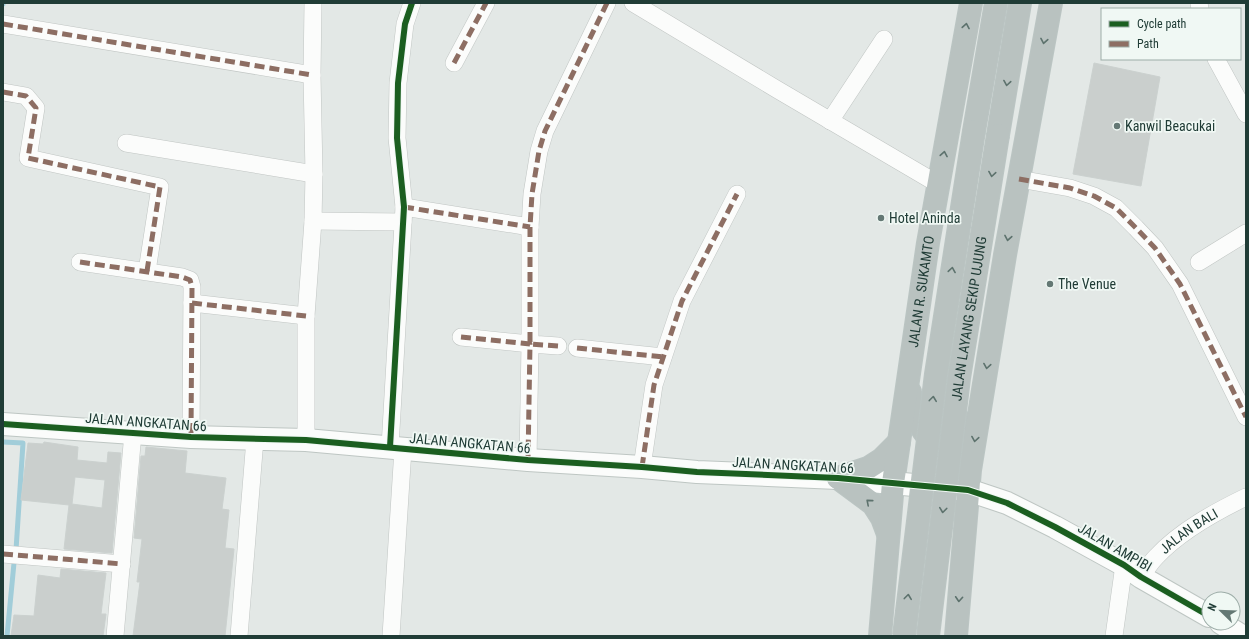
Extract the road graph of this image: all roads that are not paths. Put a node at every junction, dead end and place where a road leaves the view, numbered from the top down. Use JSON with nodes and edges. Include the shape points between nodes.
{"nodes":[{"id":1,"x":313,"y":3,"type":"edge"},
{"id":2,"x":412,"y":3,"type":"edge"},
{"id":3,"x":486,"y":3,"type":"edge"},
{"id":4,"x":607,"y":3,"type":"edge"},
{"id":5,"x":633,"y":3,"type":"edge"},
{"id":6,"x":971,"y":3,"type":"edge"},
{"id":7,"x":996,"y":3,"type":"edge"},
{"id":8,"x":1020,"y":3,"type":"edge"},
{"id":9,"x":1051,"y":3,"type":"edge"},
{"id":10,"x":5,"y":24,"type":"edge"},
{"id":11,"x":884,"y":39,"type":"dead end"},
{"id":12,"x":1217,"y":60,"type":"edge"},
{"id":13,"x":454,"y":63,"type":"dead end"},
{"id":14,"x":312,"y":75,"type":"junction"},
{"id":15,"x":3,"y":92,"type":"edge"},
{"id":16,"x":1246,"y":114,"type":"edge"},
{"id":17,"x":830,"y":120,"type":"junction"},
{"id":18,"x":126,"y":143,"type":"dead end"},
{"id":19,"x":314,"y":174,"type":"junction"},
{"id":20,"x":1019,"y":179,"type":"junction"},
{"id":21,"x":938,"y":187,"type":"junction"},
{"id":22,"x":737,"y":194,"type":"dead end"},
{"id":23,"x":1014,"y":204,"type":"junction"},
{"id":24,"x":404,"y":214,"type":"junction"},
{"id":25,"x":313,"y":221,"type":"junction"},
{"id":26,"x":530,"y":227,"type":"junction"},
{"id":27,"x":1246,"y":233,"type":"edge"},
{"id":28,"x":80,"y":262,"type":"dead end"},
{"id":29,"x":1199,"y":262,"type":"dead end"},
{"id":30,"x":147,"y":272,"type":"junction"},
{"id":31,"x":192,"y":303,"type":"junction"},
{"id":32,"x":306,"y":316,"type":"junction"},
{"id":33,"x":461,"y":337,"type":"dead end"},
{"id":34,"x":530,"y":344,"type":"junction"},
{"id":35,"x":558,"y":346,"type":"dead end"},
{"id":36,"x":577,"y":348,"type":"dead end"},
{"id":37,"x":663,"y":357,"type":"junction"},
{"id":38,"x":908,"y":378,"type":"junction"},
{"id":39,"x":982,"y":399,"type":"junction"},
{"id":40,"x":1246,"y":417,"type":"edge"},
{"id":41,"x":3,"y":424,"type":"edge"},
{"id":42,"x":133,"y":433,"type":"junction"},
{"id":43,"x":191,"y":437,"type":"junction"},
{"id":44,"x":255,"y":439,"type":"junction"},
{"id":45,"x":306,"y":440,"type":"junction"},
{"id":46,"x":899,"y":442,"type":"junction"},
{"id":47,"x":396,"y":448,"type":"junction"},
{"id":48,"x":528,"y":460,"type":"junction"},
{"id":49,"x":642,"y":467,"type":"junction"},
{"id":50,"x":838,"y":478,"type":"junction"},
{"id":51,"x":890,"y":483,"type":"junction"},
{"id":52,"x":968,"y":490,"type":"junction"},
{"id":53,"x":1246,"y":497,"type":"edge"},
{"id":54,"x":888,"y":546,"type":"junction"},
{"id":55,"x":3,"y":554,"type":"edge"},
{"id":56,"x":122,"y":564,"type":"junction"},
{"id":57,"x":1132,"y":571,"type":"junction"},
{"id":58,"x":961,"y":573,"type":"junction"},
{"id":59,"x":1201,"y":611,"type":"edge"},
{"id":60,"x":115,"y":636,"type":"edge"},
{"id":61,"x":240,"y":636,"type":"edge"},
{"id":62,"x":391,"y":636,"type":"edge"},
{"id":63,"x":880,"y":636,"type":"edge"},
{"id":64,"x":904,"y":636,"type":"edge"},
{"id":65,"x":928,"y":636,"type":"edge"},
{"id":66,"x":956,"y":636,"type":"edge"},
{"id":67,"x":1114,"y":636,"type":"edge"}],
"edges":[{"from":1,"to":14,"type":"street"},
{"from":2,"to":24,"type":"street","via":[[405,24],[398,83],[397,138]]},
{"from":3,"to":13,"type":"street"},
{"from":4,"to":26,"type":"street","via":[[545,131],[535,169]]},
{"from":5,"to":17,"type":"street"},
{"from":21,"to":6,"type":"highway","name":"JALAN R. SUKAMTO","one_way":true},
{"from":64,"to":7,"type":"highway","name":"JALAN LAYANG SEKIP UJUNG","one_way":true,"bridge":true,"via":[[936,374]]},
{"from":8,"to":65,"type":"highway","name":"JALAN LAYANG SEKIP UJUNG","one_way":true,"bridge":true,"via":[[960,378]]},
{"from":9,"to":20,"type":"highway","one_way":true},
{"from":10,"to":14,"type":"street"},
{"from":11,"to":17,"type":"street"},
{"from":12,"to":16,"type":"street"},
{"from":14,"to":19,"type":"street"},
{"from":15,"to":30,"type":"street","via":[[26,96],[36,108],[28,158],[160,187]]},
{"from":17,"to":21,"type":"street"},
{"from":18,"to":19,"type":"street"},
{"from":19,"to":25,"type":"street"},
{"from":20,"to":23,"type":"highway"},
{"from":20,"to":40,"type":"street","via":[[1070,188],[1094,196],[1116,208],[1136,228],[1155,248],[1180,284]]},
{"from":21,"to":23,"type":"highway","via":[[940,198],[949,210],[955,213],[989,220],[1004,215]]},
{"from":21,"to":38,"type":"highway","name":"JALAN R. SUKAMTO"},
{"from":22,"to":37,"type":"street","via":[[682,301]]},
{"from":23,"to":39,"type":"highway","one_way":true},
{"from":24,"to":25,"type":"street"},
{"from":24,"to":26,"type":"street"},
{"from":24,"to":47,"type":"street"},
{"from":25,"to":32,"type":"street"},
{"from":26,"to":34,"type":"street"},
{"from":27,"to":29,"type":"street"},
{"from":28,"to":30,"type":"street"},
{"from":30,"to":31,"type":"street","via":[[190,280]]},
{"from":31,"to":32,"type":"street"},
{"from":31,"to":43,"type":"street"},
{"from":32,"to":45,"type":"street"},
{"from":33,"to":34,"type":"street"},
{"from":34,"to":35,"type":"street"},
{"from":34,"to":48,"type":"street"},
{"from":36,"to":37,"type":"street"},
{"from":37,"to":49,"type":"street","via":[[654,385]]},
{"from":38,"to":39,"type":"highway","via":[[911,408],[915,416],[924,432],[940,439],[962,427]]},
{"from":38,"to":46,"type":"highway","name":"JALAN R. SUKAMTO"},
{"from":39,"to":52,"type":"highway","one_way":true},
{"from":41,"to":42,"type":"street","name":"JALAN ANGKATAN 66"},
{"from":42,"to":43,"type":"street","name":"JALAN ANGKATAN 66"},
{"from":42,"to":56,"type":"street"},
{"from":43,"to":44,"type":"street","name":"JALAN ANGKATAN 66"},
{"from":44,"to":45,"type":"street","name":"JALAN ANGKATAN 66"},
{"from":44,"to":61,"type":"street"},
{"from":45,"to":47,"type":"street","name":"JALAN ANGKATAN 66"},
{"from":46,"to":50,"type":"highway","via":[[882,459],[868,468]]},
{"from":46,"to":51,"type":"highway","name":"JALAN R. SUKAMTO"},
{"from":47,"to":48,"type":"street","name":"JALAN ANGKATAN 66"},
{"from":47,"to":62,"type":"street"},
{"from":48,"to":49,"type":"street","name":"JALAN ANGKATAN 66"},
{"from":49,"to":50,"type":"street","name":"JALAN ANGKATAN 66"},
{"from":50,"to":51,"type":"street","name":"JALAN ANGKATAN 66"},
{"from":54,"to":50,"type":"highway","one_way":true,"via":[[882,518],[873,504]]},
{"from":51,"to":52,"type":"street","name":"JALAN ANGKATAN 66"},
{"from":51,"to":54,"type":"highway","name":"JALAN R. SUKAMTO"},
{"from":52,"to":57,"type":"street","name":"JALAN AMPIBI","via":[[1007,503]]},
{"from":52,"to":58,"type":"highway"},
{"from":53,"to":57,"type":"street","name":"JALAN BALI","via":[[1190,529],[1156,557]]},
{"from":54,"to":58,"type":"highway","via":[[903,528],[924,525],[932,527],[945,538]]},
{"from":54,"to":63,"type":"highway","name":"JALAN R. SUKAMTO"},
{"from":55,"to":56,"type":"street"},
{"from":56,"to":60,"type":"street"},
{"from":57,"to":59,"type":"street","name":"JALAN AMPIBI"},
{"from":57,"to":67,"type":"street","name":"JALAN BALI"},
{"from":58,"to":66,"type":"highway","one_way":true}]}
